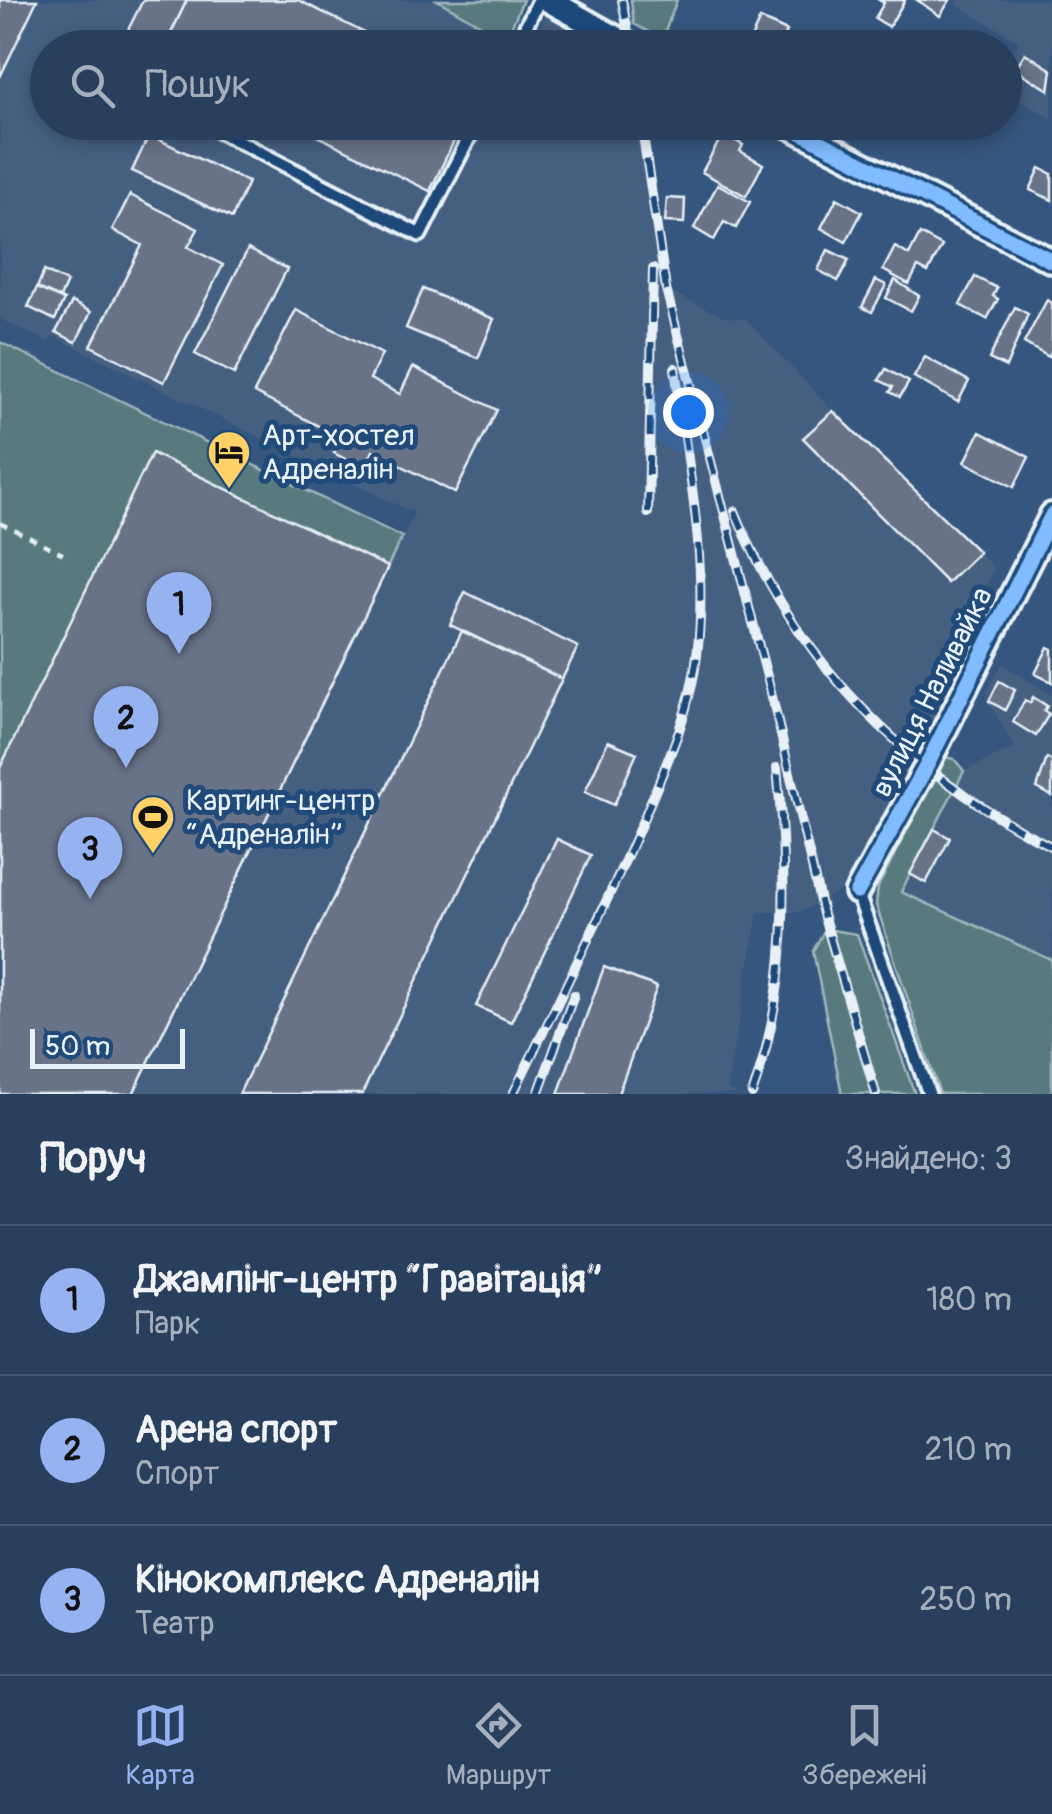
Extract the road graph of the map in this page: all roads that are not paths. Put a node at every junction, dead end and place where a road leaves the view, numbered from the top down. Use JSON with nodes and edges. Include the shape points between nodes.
{"nodes":[{"id":1,"x":539,"y":0,"type":"edge"},
{"id":2,"x":548,"y":0,"type":"edge"},
{"id":3,"x":524,"y":30,"type":"edge"},
{"id":4,"x":602,"y":30,"type":"edge"},
{"id":5,"x":236,"y":140,"type":"edge"},
{"id":6,"x":468,"y":140,"type":"edge"},
{"id":7,"x":816,"y":140,"type":"edge"},
{"id":8,"x":1052,"y":261,"type":"edge"},
{"id":9,"x":1052,"y":514,"type":"edge"},
{"id":10,"x":858,"y":892,"type":"joint"},
{"id":11,"x":929,"y":1094,"type":"edge"}],
"edges":[{"from":1,"to":3,"type":"lane"},
{"from":2,"to":4,"type":"street"},
{"from":5,"to":6,"type":"lane","via":[[420,234]]},
{"from":7,"to":8,"type":"street"},
{"from":9,"to":10,"type":"street","name":"вулиця Наливайка"},
{"from":10,"to":11,"type":"lane"}]}
